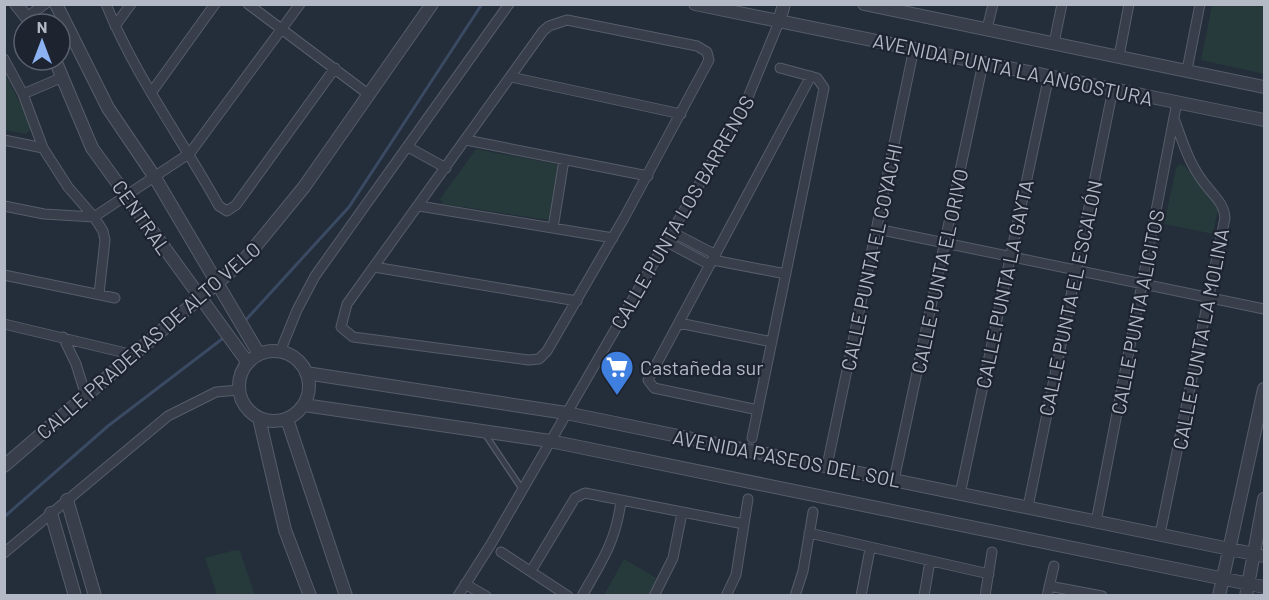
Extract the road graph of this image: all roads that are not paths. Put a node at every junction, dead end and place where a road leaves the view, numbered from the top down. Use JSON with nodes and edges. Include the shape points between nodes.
{"nodes":[{"id":1,"x":56,"y":4,"type":"edge"},
{"id":2,"x":106,"y":4,"type":"edge"},
{"id":3,"x":131,"y":4,"type":"edge"},
{"id":4,"x":215,"y":4,"type":"edge"},
{"id":5,"x":248,"y":4,"type":"edge"},
{"id":6,"x":300,"y":4,"type":"edge"},
{"id":7,"x":432,"y":4,"type":"edge"},
{"id":8,"x":509,"y":4,"type":"edge"},
{"id":9,"x":695,"y":4,"type":"edge"},
{"id":10,"x":784,"y":4,"type":"edge"},
{"id":11,"x":864,"y":4,"type":"edge"},
{"id":12,"x":993,"y":4,"type":"edge"},
{"id":13,"x":1062,"y":4,"type":"edge"},
{"id":14,"x":1130,"y":4,"type":"edge"},
{"id":15,"x":1200,"y":4,"type":"edge"},
{"id":16,"x":920,"y":10,"type":"edge"},
{"id":17,"x":779,"y":22,"type":"junction"},
{"id":18,"x":115,"y":26,"type":"junction"},
{"id":19,"x":282,"y":29,"type":"junction"},
{"id":20,"x":987,"y":29,"type":"junction"},
{"id":21,"x":1054,"y":43,"type":"junction"},
{"id":22,"x":914,"y":48,"type":"junction"},
{"id":23,"x":1119,"y":56,"type":"junction"},
{"id":24,"x":4,"y":59,"type":"edge"},
{"id":25,"x":983,"y":63,"type":"junction"},
{"id":26,"x":335,"y":68,"type":"junction"},
{"id":27,"x":780,"y":68,"type":"dead end"},
{"id":28,"x":1187,"y":70,"type":"junction"},
{"id":29,"x":61,"y":72,"type":"edge"},
{"id":30,"x":1049,"y":75,"type":"junction"},
{"id":31,"x":811,"y":76,"type":"junction"},
{"id":32,"x":63,"y":77,"type":"junction"},
{"id":33,"x":511,"y":77,"type":"junction"},
{"id":34,"x":1264,"y":87,"type":"edge"},
{"id":35,"x":1113,"y":89,"type":"junction"},
{"id":36,"x":151,"y":93,"type":"junction"},
{"id":37,"x":23,"y":94,"type":"junction"},
{"id":38,"x":368,"y":94,"type":"junction"},
{"id":39,"x":1177,"y":102,"type":"junction"},
{"id":40,"x":681,"y":114,"type":"junction"},
{"id":41,"x":1175,"y":120,"type":"junction"},
{"id":42,"x":1264,"y":120,"type":"edge"},
{"id":43,"x":4,"y":140,"type":"edge"},
{"id":44,"x":466,"y":140,"type":"junction"},
{"id":45,"x":408,"y":147,"type":"junction"},
{"id":46,"x":43,"y":148,"type":"junction"},
{"id":47,"x":190,"y":153,"type":"junction"},
{"id":48,"x":564,"y":160,"type":"junction"},
{"id":49,"x":446,"y":168,"type":"junction"},
{"id":50,"x":154,"y":176,"type":"junction"},
{"id":51,"x":648,"y":176,"type":"junction"},
{"id":52,"x":128,"y":194,"type":"junction"},
{"id":53,"x":4,"y":206,"type":"edge"},
{"id":54,"x":419,"y":206,"type":"junction"},
{"id":55,"x":94,"y":217,"type":"junction"},
{"id":56,"x":553,"y":228,"type":"junction"},
{"id":57,"x":877,"y":229,"type":"junction"},
{"id":58,"x":672,"y":232,"type":"junction"},
{"id":59,"x":613,"y":238,"type":"junction"},
{"id":60,"x":667,"y":242,"type":"junction"},
{"id":61,"x":944,"y":244,"type":"junction"},
{"id":62,"x":1009,"y":258,"type":"junction"},
{"id":63,"x":713,"y":260,"type":"junction"},
{"id":64,"x":374,"y":267,"type":"junction"},
{"id":65,"x":1075,"y":272,"type":"junction"},
{"id":66,"x":786,"y":274,"type":"junction"},
{"id":67,"x":4,"y":276,"type":"edge"},
{"id":68,"x":218,"y":282,"type":"junction"},
{"id":69,"x":1143,"y":286,"type":"junction"},
{"id":70,"x":99,"y":294,"type":"junction"},
{"id":71,"x":199,"y":297,"type":"junction"},
{"id":72,"x":1209,"y":297,"type":"junction"},
{"id":73,"x":115,"y":298,"type":"dead end"},
{"id":74,"x":577,"y":301,"type":"junction"},
{"id":75,"x":1264,"y":309,"type":"edge"},
{"id":76,"x":679,"y":323,"type":"junction"},
{"id":77,"x":4,"y":324,"type":"edge"},
{"id":78,"x":63,"y":337,"type":"junction"},
{"id":79,"x":772,"y":342,"type":"junction"},
{"id":80,"x":280,"y":352,"type":"junction"},
{"id":81,"x":260,"y":354,"type":"junction"},
{"id":82,"x":134,"y":355,"type":"junction"},
{"id":83,"x":248,"y":363,"type":"junction"},
{"id":84,"x":306,"y":373,"type":"junction"},
{"id":85,"x":1264,"y":389,"type":"edge"},
{"id":86,"x":238,"y":390,"type":"junction"},
{"id":87,"x":86,"y":396,"type":"junction"},
{"id":88,"x":304,"y":405,"type":"junction"},
{"id":89,"x":758,"y":410,"type":"junction"},
{"id":90,"x":566,"y":413,"type":"junction"},
{"id":91,"x":259,"y":418,"type":"junction"},
{"id":92,"x":287,"y":419,"type":"junction"},
{"id":93,"x":483,"y":430,"type":"junction"},
{"id":94,"x":752,"y":438,"type":"dead end"},
{"id":95,"x":550,"y":441,"type":"junction"},
{"id":96,"x":4,"y":466,"type":"edge"},
{"id":97,"x":827,"y":466,"type":"junction"},
{"id":98,"x":894,"y":480,"type":"junction"},
{"id":99,"x":522,"y":489,"type":"junction"},
{"id":100,"x":960,"y":494,"type":"junction"},
{"id":101,"x":748,"y":499,"type":"dead end"},
{"id":102,"x":1264,"y":499,"type":"edge"},
{"id":103,"x":67,"y":500,"type":"junction"},
{"id":104,"x":621,"y":501,"type":"junction"},
{"id":105,"x":1028,"y":507,"type":"junction"},
{"id":106,"x":813,"y":512,"type":"dead end"},
{"id":107,"x":51,"y":513,"type":"junction"},
{"id":108,"x":682,"y":513,"type":"junction"},
{"id":109,"x":1096,"y":522,"type":"junction"},
{"id":110,"x":744,"y":524,"type":"junction"},
{"id":111,"x":809,"y":533,"type":"junction"},
{"id":112,"x":1160,"y":534,"type":"junction"},
{"id":113,"x":870,"y":549,"type":"junction"},
{"id":114,"x":1229,"y":549,"type":"junction"},
{"id":115,"x":501,"y":552,"type":"dead end"},
{"id":116,"x":992,"y":552,"type":"dead end"},
{"id":117,"x":4,"y":553,"type":"edge"},
{"id":118,"x":1259,"y":555,"type":"edge"},
{"id":119,"x":930,"y":561,"type":"junction"},
{"id":120,"x":1054,"y":566,"type":"dead end"},
{"id":121,"x":531,"y":571,"type":"junction"},
{"id":122,"x":989,"y":574,"type":"junction"},
{"id":123,"x":1223,"y":578,"type":"junction"},
{"id":124,"x":465,"y":584,"type":"junction"},
{"id":125,"x":1264,"y":587,"type":"edge"},
{"id":126,"x":1247,"y":589,"type":"edge"},
{"id":127,"x":1048,"y":591,"type":"edge"},
{"id":128,"x":75,"y":596,"type":"edge"},
{"id":129,"x":95,"y":596,"type":"edge"},
{"id":130,"x":310,"y":596,"type":"edge"},
{"id":131,"x":346,"y":596,"type":"edge"},
{"id":132,"x":458,"y":596,"type":"edge"},
{"id":133,"x":486,"y":596,"type":"edge"},
{"id":134,"x":568,"y":596,"type":"edge"},
{"id":135,"x":582,"y":596,"type":"edge"},
{"id":136,"x":654,"y":596,"type":"edge"},
{"id":137,"x":726,"y":596,"type":"edge"},
{"id":138,"x":795,"y":596,"type":"edge"},
{"id":139,"x":861,"y":596,"type":"edge"},
{"id":140,"x":924,"y":596,"type":"edge"},
{"id":141,"x":986,"y":596,"type":"edge"},
{"id":142,"x":1102,"y":596,"type":"edge"},
{"id":143,"x":1220,"y":596,"type":"edge"}],
"edges":[{"from":1,"to":50,"type":"street","via":[[108,108]]},
{"from":2,"to":18,"type":"street"},
{"from":3,"to":18,"type":"street"},
{"from":4,"to":36,"type":"street"},
{"from":5,"to":19,"type":"street"},
{"from":6,"to":19,"type":"street"},
{"from":7,"to":38,"type":"street","name":"CALLE PRADERAS DE ALTO VELO"},
{"from":8,"to":45,"type":"street"},
{"from":9,"to":17,"type":"street","name":"AVENIDA PUNTA LA ANGOSTURA"},
{"from":10,"to":17,"type":"street"},
{"from":11,"to":16,"type":"street","name":"AVENIDA PUNTA LA ANGOSTURA"},
{"from":12,"to":20,"type":"street"},
{"from":13,"to":21,"type":"street"},
{"from":14,"to":23,"type":"street"},
{"from":15,"to":28,"type":"street"},
{"from":16,"to":20,"type":"street","name":"AVENIDA PUNTA LA ANGOSTURA"},
{"from":17,"to":22,"type":"street","name":"AVENIDA PUNTA LA ANGOSTURA"},
{"from":17,"to":58,"type":"street","name":"CALLE PUNTA LOS BARRENOS","via":[[744,107]]},
{"from":18,"to":36,"type":"street"},
{"from":19,"to":26,"type":"street"},
{"from":19,"to":47,"type":"street"},
{"from":20,"to":21,"type":"street","name":"AVENIDA PUNTA LA ANGOSTURA"},
{"from":21,"to":23,"type":"street","name":"AVENIDA PUNTA LA ANGOSTURA"},
{"from":22,"to":25,"type":"street","name":"AVENIDA PUNTA LA ANGOSTURA"},
{"from":22,"to":57,"type":"street","name":"CALLE PUNTA EL COYACHI"},
{"from":23,"to":28,"type":"street","name":"AVENIDA PUNTA LA ANGOSTURA"},
{"from":24,"to":37,"type":"street"},
{"from":25,"to":30,"type":"street","name":"AVENIDA PUNTA LA ANGOSTURA"},
{"from":25,"to":61,"type":"street","name":"CALLE PUNTA EL ORIVO"},
{"from":26,"to":38,"type":"street"},
{"from":26,"to":47,"type":"street","via":[[236,206],[227,211],[219,206]]},
{"from":27,"to":31,"type":"street"},
{"from":28,"to":34,"type":"street","name":"AVENIDA PUNTA LA ANGOSTURA"},
{"from":29,"to":32,"type":"street","name":"CENTRAL"},
{"from":30,"to":35,"type":"street","name":"AVENIDA PUNTA LA ANGOSTURA"},
{"from":30,"to":62,"type":"street","name":"CALLE PUNTA LA GAYTA"},
{"from":31,"to":63,"type":"street"},
{"from":31,"to":66,"type":"street","via":[[824,88]]},
{"from":32,"to":37,"type":"street"},
{"from":32,"to":52,"type":"street","name":"CENTRAL","via":[[92,148]]},
{"from":33,"to":40,"type":"street"},
{"from":33,"to":40,"type":"street","via":[[543,32],[567,20],[698,46],[707,52],[709,60]]},
{"from":33,"to":44,"type":"street"},
{"from":35,"to":39,"type":"street","name":"AVENIDA PUNTA LA ANGOSTURA"},
{"from":35,"to":65,"type":"street","name":"CALLE PUNTA EL ESCALÓN"},
{"from":36,"to":47,"type":"street"},
{"from":37,"to":46,"type":"street"},
{"from":38,"to":68,"type":"street","name":"CALLE PRADERAS DE ALTO VELO","via":[[268,233]]},
{"from":39,"to":41,"type":"street","name":"CALLE PUNTA ALICITOS"},
{"from":39,"to":42,"type":"street","name":"AVENIDA PUNTA LA ANGOSTURA"},
{"from":40,"to":51,"type":"street"},
{"from":41,"to":69,"type":"street","name":"CALLE PUNTA ALICITOS"},
{"from":41,"to":72,"type":"street","name":"CALLE PUNTA LA MOLINA","via":[[1187,158],[1225,210]]},
{"from":43,"to":46,"type":"street"},
{"from":44,"to":48,"type":"street"},
{"from":44,"to":49,"type":"street"},
{"from":45,"to":49,"type":"street"},
{"from":45,"to":80,"type":"street","via":[[315,276]]},
{"from":46,"to":55,"type":"street","via":[[68,187]]},
{"from":47,"to":50,"type":"street"},
{"from":48,"to":51,"type":"street"},
{"from":48,"to":56,"type":"street"},
{"from":49,"to":54,"type":"street"},
{"from":50,"to":52,"type":"street"},
{"from":50,"to":68,"type":"street"},
{"from":51,"to":59,"type":"street"},
{"from":52,"to":55,"type":"street"},
{"from":52,"to":71,"type":"street","name":"CENTRAL"},
{"from":53,"to":55,"type":"street","via":[[44,214]]},
{"from":54,"to":56,"type":"street"},
{"from":54,"to":64,"type":"street"},
{"from":55,"to":70,"type":"street","via":[[105,240]]},
{"from":56,"to":59,"type":"street"},
{"from":57,"to":61,"type":"street"},
{"from":57,"to":97,"type":"street","name":"CALLE PUNTA EL COYACHI"},
{"from":58,"to":60,"type":"street","name":"CALLE PUNTA LOS BARRENOS"},
{"from":58,"to":63,"type":"street"},
{"from":59,"to":74,"type":"street"},
{"from":60,"to":63,"type":"street"},
{"from":60,"to":90,"type":"street","name":"CALLE PUNTA LOS BARRENOS"},
{"from":61,"to":62,"type":"street"},
{"from":61,"to":98,"type":"street","name":"CALLE PUNTA EL ORIVO"},
{"from":62,"to":65,"type":"street"},
{"from":62,"to":100,"type":"street","name":"CALLE PUNTA LA GAYTA"},
{"from":63,"to":66,"type":"street"},
{"from":63,"to":76,"type":"street"},
{"from":64,"to":74,"type":"street"},
{"from":64,"to":74,"type":"street","via":[[347,304],[342,319],[341,327],[352,337],[538,359]]},
{"from":65,"to":69,"type":"street"},
{"from":65,"to":105,"type":"street","name":"CALLE PUNTA EL ESCALÓN"},
{"from":66,"to":79,"type":"street"},
{"from":67,"to":70,"type":"street"},
{"from":68,"to":71,"type":"street","name":"CALLE PRADERAS DE ALTO VELO"},
{"from":68,"to":81,"type":"street"},
{"from":69,"to":72,"type":"street"},
{"from":69,"to":109,"type":"street","name":"CALLE PUNTA ALICITOS"},
{"from":70,"to":73,"type":"street"},
{"from":71,"to":82,"type":"street","name":"CALLE PRADERAS DE ALTO VELO"},
{"from":71,"to":83,"type":"street","name":"CENTRAL"},
{"from":72,"to":75,"type":"street"},
{"from":72,"to":112,"type":"street","name":"CALLE PUNTA LA MOLINA"},
{"from":76,"to":79,"type":"street"},
{"from":76,"to":89,"type":"street","via":[[648,380],[650,386]]},
{"from":77,"to":78,"type":"street"},
{"from":78,"to":82,"type":"street"},
{"from":78,"to":87,"type":"street"},
{"from":79,"to":89,"type":"street"},
{"from":80,"to":81,"type":"street"},
{"from":80,"to":84,"type":"street","via":[[293,357]]},
{"from":81,"to":83,"type":"street"},
{"from":82,"to":87,"type":"street","name":"CALLE PRADERAS DE ALTO VELO"},
{"from":83,"to":86,"type":"street","via":[[240,375]]},
{"from":84,"to":88,"type":"street","via":[[309,386]]},
{"from":84,"to":90,"type":"street","name":"AVENIDA PASEOS DEL SOL"},
{"from":85,"to":114,"type":"street"},
{"from":86,"to":91,"type":"street","via":[[243,404]]},
{"from":86,"to":103,"type":"street","via":[[216,392],[168,416]]},
{"from":87,"to":96,"type":"street","name":"CALLE PRADERAS DE ALTO VELO"},
{"from":88,"to":92,"type":"street"},
{"from":88,"to":93,"type":"street","name":"AVENIDA PASEOS DEL SOL"},
{"from":89,"to":94,"type":"street"},
{"from":90,"to":95,"type":"street","name":"CALLE PUNTA LOS BARRENOS"},
{"from":90,"to":97,"type":"street","name":"AVENIDA PASEOS DEL SOL"},
{"from":91,"to":92,"type":"street","via":[[273,422]]},
{"from":91,"to":130,"type":"street","via":[[285,531]]},
{"from":92,"to":131,"type":"street"},
{"from":93,"to":95,"type":"street","name":"AVENIDA PASEOS DEL SOL"},
{"from":93,"to":99,"type":"lane"},
{"from":95,"to":99,"type":"street","name":"CALLE PUNTA LOS BARRENOS"},
{"from":95,"to":123,"type":"street","name":"AVENIDA PASEOS DEL SOL"},
{"from":97,"to":98,"type":"street","name":"AVENIDA PASEOS DEL SOL"},
{"from":98,"to":100,"type":"street","name":"AVENIDA PASEOS DEL SOL"},
{"from":99,"to":124,"type":"street","name":"CALLE PUNTA LOS BARRENOS"},
{"from":100,"to":105,"type":"street","name":"AVENIDA PASEOS DEL SOL"},
{"from":101,"to":110,"type":"street"},
{"from":102,"to":118,"type":"street"},
{"from":103,"to":107,"type":"street"},
{"from":103,"to":129,"type":"street"},
{"from":104,"to":108,"type":"street"},
{"from":104,"to":121,"type":"street","via":[[579,495]]},
{"from":104,"to":135,"type":"street","via":[[618,528]]},
{"from":105,"to":109,"type":"street","name":"AVENIDA PASEOS DEL SOL"},
{"from":106,"to":111,"type":"street"},
{"from":107,"to":117,"type":"street"},
{"from":107,"to":128,"type":"street"},
{"from":108,"to":110,"type":"street"},
{"from":108,"to":136,"type":"street","via":[[673,558]]},
{"from":109,"to":112,"type":"street","name":"AVENIDA PASEOS DEL SOL"},
{"from":110,"to":137,"type":"street","via":[[736,575]]},
{"from":111,"to":113,"type":"street"},
{"from":111,"to":138,"type":"street"},
{"from":112,"to":114,"type":"street","name":"AVENIDA PASEOS DEL SOL"},
{"from":113,"to":119,"type":"street"},
{"from":113,"to":139,"type":"street"},
{"from":114,"to":118,"type":"street","name":"AVENIDA PASEOS DEL SOL"},
{"from":114,"to":123,"type":"street"},
{"from":115,"to":121,"type":"street"},
{"from":116,"to":122,"type":"street"},
{"from":118,"to":126,"type":"street"},
{"from":119,"to":122,"type":"street"},
{"from":119,"to":140,"type":"street"},
{"from":120,"to":127,"type":"street"},
{"from":121,"to":134,"type":"street"},
{"from":122,"to":141,"type":"street"},
{"from":123,"to":126,"type":"street","name":"AVENIDA PASEOS DEL SOL"},
{"from":123,"to":143,"type":"street"},
{"from":124,"to":132,"type":"street","name":"CALLE PUNTA LOS BARRENOS"},
{"from":124,"to":133,"type":"street"},
{"from":125,"to":126,"type":"street","name":"AVENIDA PASEOS DEL SOL"},
{"from":127,"to":142,"type":"street"}]}
